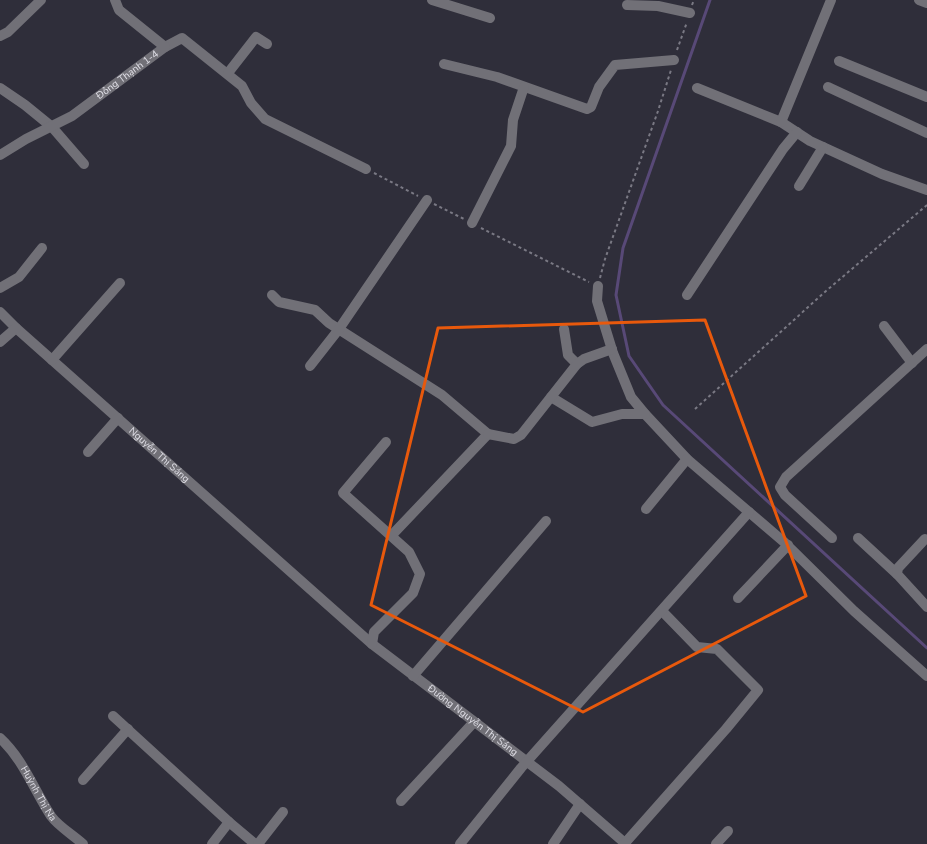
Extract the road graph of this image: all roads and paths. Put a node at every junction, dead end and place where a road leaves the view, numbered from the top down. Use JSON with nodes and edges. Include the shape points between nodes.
{"nodes":[{"id":1,"x":42,"y":0,"type":"edge"},
{"id":2,"x":115,"y":0,"type":"edge"},
{"id":3,"x":432,"y":0,"type":"edge"},
{"id":4,"x":694,"y":0,"type":"edge"},
{"id":5,"x":831,"y":0,"type":"edge"},
{"id":6,"x":920,"y":0,"type":"edge"},
{"id":7,"x":927,"y":3,"type":"edge"},
{"id":8,"x":627,"y":5,"type":"dead end"},
{"id":9,"x":690,"y":13,"type":"junction"},
{"id":10,"x":490,"y":18,"type":"dead end"},
{"id":11,"x":0,"y":36,"type":"edge"},
{"id":12,"x":266,"y":44,"type":"dead end"},
{"id":13,"x":165,"y":47,"type":"junction"},
{"id":14,"x":674,"y":60,"type":"junction"},
{"id":15,"x":839,"y":61,"type":"dead end"},
{"id":16,"x":444,"y":64,"type":"dead end"},
{"id":17,"x":228,"y":73,"type":"junction"},
{"id":18,"x":524,"y":87,"type":"junction"},
{"id":19,"x":828,"y":87,"type":"dead end"},
{"id":20,"x":0,"y":88,"type":"edge"},
{"id":21,"x":697,"y":88,"type":"dead end"},
{"id":22,"x":927,"y":97,"type":"edge"},
{"id":23,"x":781,"y":122,"type":"junction"},
{"id":24,"x":52,"y":127,"type":"junction"},
{"id":25,"x":796,"y":132,"type":"junction"},
{"id":26,"x":927,"y":133,"type":"edge"},
{"id":27,"x":823,"y":147,"type":"junction"},
{"id":28,"x":0,"y":155,"type":"edge"},
{"id":29,"x":84,"y":164,"type":"dead end"},
{"id":30,"x":366,"y":168,"type":"joint"},
{"id":31,"x":798,"y":186,"type":"dead end"},
{"id":32,"x":927,"y":190,"type":"edge"},
{"id":33,"x":427,"y":200,"type":"junction"},
{"id":34,"x":927,"y":205,"type":"edge"},
{"id":35,"x":472,"y":223,"type":"junction"},
{"id":36,"x":42,"y":248,"type":"dead end"},
{"id":37,"x":120,"y":284,"type":"dead end"},
{"id":38,"x":598,"y":286,"type":"junction"},
{"id":39,"x":0,"y":288,"type":"edge"},
{"id":40,"x":272,"y":295,"type":"dead end"},
{"id":41,"x":687,"y":295,"type":"dead end"},
{"id":42,"x":0,"y":312,"type":"edge"},
{"id":43,"x":884,"y":326,"type":"dead end"},
{"id":44,"x":16,"y":328,"type":"junction"},
{"id":45,"x":339,"y":329,"type":"junction"},
{"id":46,"x":564,"y":329,"type":"dead end"},
{"id":47,"x":0,"y":342,"type":"edge"},
{"id":48,"x":612,"y":349,"type":"junction"},
{"id":49,"x":927,"y":349,"type":"edge"},
{"id":50,"x":52,"y":360,"type":"junction"},
{"id":51,"x":912,"y":363,"type":"junction"},
{"id":52,"x":577,"y":364,"type":"junction"},
{"id":53,"x":310,"y":366,"type":"dead end"},
{"id":54,"x":551,"y":397,"type":"junction"},
{"id":55,"x":695,"y":409,"type":"dead end"},
{"id":56,"x":644,"y":414,"type":"junction"},
{"id":57,"x":118,"y":418,"type":"junction"},
{"id":58,"x":488,"y":434,"type":"junction"},
{"id":59,"x":386,"y":442,"type":"dead end"},
{"id":60,"x":88,"y":452,"type":"dead end"},
{"id":61,"x":686,"y":459,"type":"junction"},
{"id":62,"x":646,"y":509,"type":"dead end"},
{"id":63,"x":749,"y":512,"type":"junction"},
{"id":64,"x":546,"y":521,"type":"dead end"},
{"id":65,"x":391,"y":536,"type":"junction"},
{"id":66,"x":832,"y":538,"type":"dead end"},
{"id":67,"x":858,"y":538,"type":"dead end"},
{"id":68,"x":925,"y":539,"type":"dead end"},
{"id":69,"x":788,"y":545,"type":"junction"},
{"id":70,"x":897,"y":574,"type":"junction"},
{"id":71,"x":319,"y":596,"type":"joint"},
{"id":72,"x":738,"y":598,"type":"dead end"},
{"id":73,"x":927,"y":607,"type":"edge"},
{"id":74,"x":662,"y":610,"type":"junction"},
{"id":75,"x":372,"y":644,"type":"junction"},
{"id":76,"x":412,"y":676,"type":"junction"},
{"id":77,"x":927,"y":676,"type":"edge"},
{"id":78,"x":113,"y":716,"type":"dead end"},
{"id":79,"x":474,"y":722,"type":"junction"},
{"id":80,"x":128,"y":729,"type":"junction"},
{"id":81,"x":0,"y":738,"type":"edge"},
{"id":82,"x":526,"y":762,"type":"junction"},
{"id":83,"x":83,"y":780,"type":"dead end"},
{"id":84,"x":401,"y":802,"type":"dead end"},
{"id":85,"x":580,"y":804,"type":"junction"},
{"id":86,"x":282,"y":812,"type":"dead end"},
{"id":87,"x":229,"y":822,"type":"junction"},
{"id":88,"x":728,"y":831,"type":"dead end"},
{"id":89,"x":83,"y":844,"type":"edge"},
{"id":90,"x":212,"y":844,"type":"edge"},
{"id":91,"x":256,"y":844,"type":"edge"},
{"id":92,"x":460,"y":844,"type":"edge"},
{"id":93,"x":553,"y":844,"type":"edge"},
{"id":94,"x":626,"y":844,"type":"edge"},
{"id":95,"x":716,"y":844,"type":"edge"}],
"edges":[{"from":1,"to":11,"type":"street","via":[[8,32]]},
{"from":2,"to":13,"type":"street","name":"Đông Thạnh 1-4","via":[[119,10]]},
{"from":3,"to":10,"type":"street"},
{"from":4,"to":9,"type":"path"},
{"from":5,"to":23,"type":"street"},
{"from":6,"to":7,"type":"street"},
{"from":8,"to":9,"type":"street","via":[[658,6]]},
{"from":9,"to":14,"type":"path"},
{"from":12,"to":17,"type":"street","via":[[256,37]]},
{"from":13,"to":17,"type":"street","via":[[182,38]]},
{"from":13,"to":24,"type":"street","name":"Đông Thạnh 1-4","via":[[72,116]]},
{"from":14,"to":18,"type":"street","via":[[615,65],[599,87],[591,107],[587,109]]},
{"from":14,"to":38,"type":"path"},
{"from":15,"to":22,"type":"street"},
{"from":16,"to":18,"type":"street","via":[[497,77]]},
{"from":17,"to":30,"type":"street","via":[[242,86],[251,103],[265,119]]},
{"from":18,"to":35,"type":"street","via":[[513,120],[511,146]]},
{"from":19,"to":26,"type":"street"},
{"from":20,"to":24,"type":"street"},
{"from":21,"to":23,"type":"street"},
{"from":23,"to":25,"type":"street"},
{"from":24,"to":28,"type":"street","name":"Đông Thạnh 1-4"},
{"from":24,"to":29,"type":"street"},
{"from":25,"to":27,"type":"street"},
{"from":25,"to":41,"type":"street"},
{"from":27,"to":31,"type":"street"},
{"from":27,"to":32,"type":"street","via":[[882,174]]},
{"from":30,"to":33,"type":"path"},
{"from":33,"to":35,"type":"path"},
{"from":33,"to":45,"type":"street"},
{"from":34,"to":55,"type":"path","via":[[820,296]]},
{"from":35,"to":38,"type":"path"},
{"from":36,"to":39,"type":"street","via":[[19,276]]},
{"from":37,"to":50,"type":"street"},
{"from":38,"to":48,"type":"street","via":[[597,301]]},
{"from":40,"to":45,"type":"street","via":[[279,302],[315,310]]},
{"from":42,"to":44,"type":"street","name":"Nguyễn Thị Sáng"},
{"from":43,"to":51,"type":"street"},
{"from":44,"to":47,"type":"street"},
{"from":44,"to":50,"type":"street","name":"Nguyễn Thị Sáng"},
{"from":45,"to":53,"type":"street"},
{"from":45,"to":58,"type":"street","via":[[442,395]]},
{"from":46,"to":52,"type":"street","via":[[568,355]]},
{"from":48,"to":52,"type":"street"},
{"from":48,"to":56,"type":"street","via":[[631,397]]},
{"from":49,"to":51,"type":"street"},
{"from":50,"to":57,"type":"street","name":"Nguyễn Thị Sáng"},
{"from":51,"to":66,"type":"street","via":[[786,477],[780,487],[785,495]]},
{"from":52,"to":54,"type":"street"},
{"from":54,"to":56,"type":"street","via":[[592,422],[622,414]]},
{"from":54,"to":58,"type":"street","via":[[521,435],[514,439]]},
{"from":56,"to":61,"type":"street"},
{"from":57,"to":60,"type":"street"},
{"from":57,"to":71,"type":"street","name":"Nguyễn Thị Sáng"},
{"from":58,"to":65,"type":"street"},
{"from":59,"to":65,"type":"street","via":[[343,493]]},
{"from":61,"to":62,"type":"street"},
{"from":61,"to":63,"type":"street"},
{"from":63,"to":69,"type":"street"},
{"from":63,"to":74,"type":"street"},
{"from":64,"to":76,"type":"street"},
{"from":65,"to":75,"type":"street","via":[[409,552],[420,574],[413,592],[374,632]]},
{"from":67,"to":70,"type":"street"},
{"from":68,"to":70,"type":"street","via":[[898,568]]},
{"from":69,"to":72,"type":"street"},
{"from":69,"to":77,"type":"street","via":[[854,611]]},
{"from":70,"to":73,"type":"street"},
{"from":71,"to":75,"type":"street","name":"Đường Nguyễn Thị Sáng"},
{"from":74,"to":82,"type":"street"},
{"from":74,"to":94,"type":"street","via":[[697,647],[717,649],[758,690]]},
{"from":75,"to":76,"type":"street","name":"Đường Nguyễn Thị Sáng"},
{"from":76,"to":79,"type":"street","name":"Đường Nguyễn Thị Sáng"},
{"from":78,"to":80,"type":"street"},
{"from":79,"to":82,"type":"street","name":"Đường Nguyễn Thị Sáng"},
{"from":79,"to":84,"type":"street"},
{"from":80,"to":83,"type":"street"},
{"from":80,"to":87,"type":"street"},
{"from":81,"to":89,"type":"street","name":"Huỳnh Thị Na","via":[[8,745],[23,768],[51,817]]},
{"from":82,"to":85,"type":"street","name":"Đường Nguyễn Thị Sáng"},
{"from":82,"to":92,"type":"street"},
{"from":85,"to":93,"type":"street"},
{"from":85,"to":94,"type":"street","name":"Đường Nguyễn Thị Sáng"},
{"from":86,"to":91,"type":"street"},
{"from":87,"to":90,"type":"street"},
{"from":87,"to":91,"type":"street"},
{"from":88,"to":95,"type":"street"}]}
